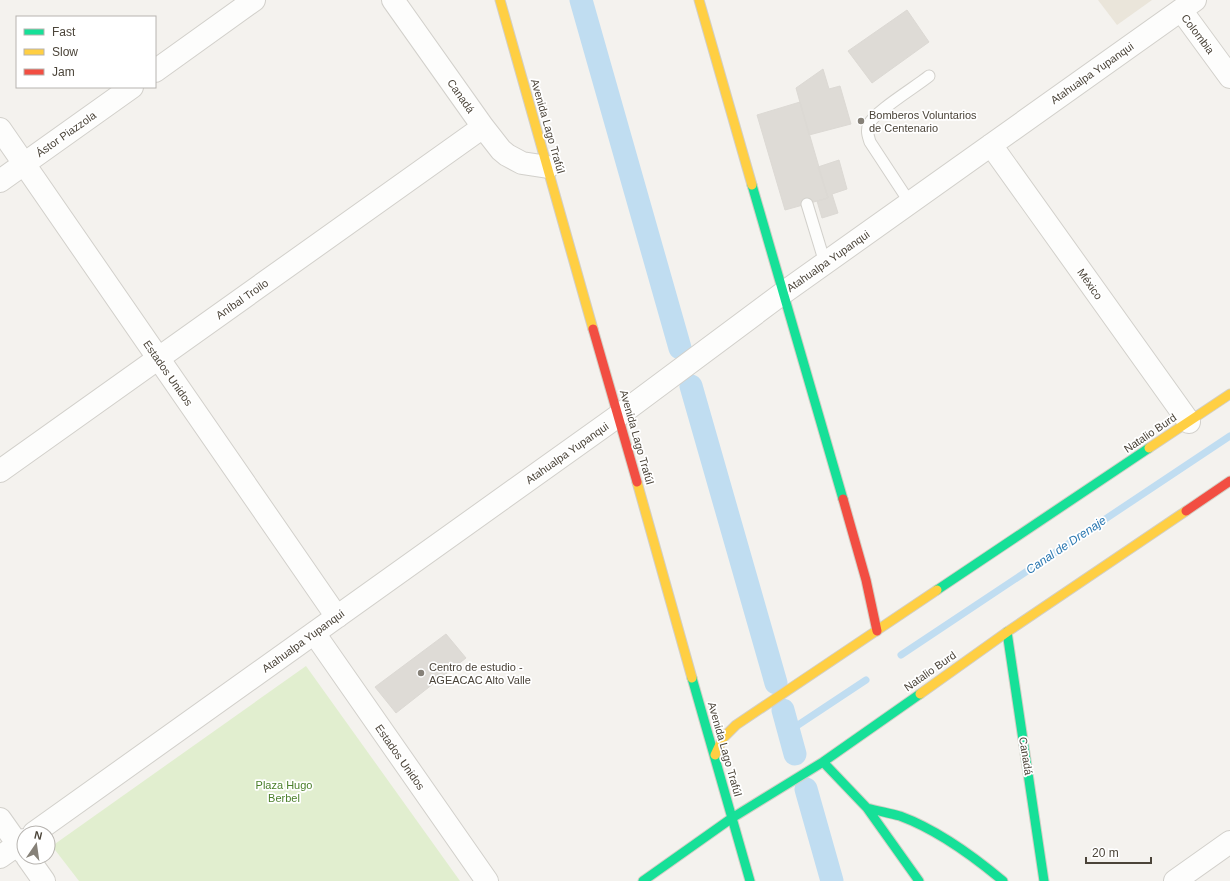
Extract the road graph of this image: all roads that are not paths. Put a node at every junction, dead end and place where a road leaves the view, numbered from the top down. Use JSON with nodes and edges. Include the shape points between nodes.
{"nodes":[{"id":1,"x":254,"y":0,"type":"edge"},
{"id":2,"x":392,"y":0,"type":"edge"},
{"id":3,"x":500,"y":0,"type":"edge"},
{"id":4,"x":699,"y":0,"type":"edge"},
{"id":5,"x":1188,"y":5,"type":"edge"},
{"id":6,"x":156,"y":70,"type":"edge"},
{"id":7,"x":930,"y":76,"type":"dead end"},
{"id":8,"x":1230,"y":77,"type":"edge"},
{"id":9,"x":131,"y":88,"type":"edge"},
{"id":10,"x":483,"y":127,"type":"junction"},
{"id":11,"x":0,"y":129,"type":"edge"},
{"id":12,"x":991,"y":145,"type":"junction"},
{"id":13,"x":24,"y":164,"type":"junction"},
{"id":14,"x":548,"y":167,"type":"junction"},
{"id":15,"x":0,"y":181,"type":"edge"},
{"id":16,"x":910,"y":203,"type":"junction"},
{"id":17,"x":807,"y":204,"type":"dead end"},
{"id":18,"x":824,"y":263,"type":"junction"},
{"id":19,"x":783,"y":293,"type":"junction"},
{"id":20,"x":158,"y":359,"type":"junction"},
{"id":21,"x":1230,"y":394,"type":"edge"},
{"id":22,"x":618,"y":416,"type":"junction"},
{"id":23,"x":1188,"y":422,"type":"junction"},
{"id":24,"x":0,"y":471,"type":"edge"},
{"id":25,"x":1230,"y":481,"type":"edge"},
{"id":26,"x":337,"y":616,"type":"junction"},
{"id":27,"x":877,"y":631,"type":"junction"},
{"id":28,"x":1007,"y":632,"type":"junction"},
{"id":29,"x":314,"y":633,"type":"junction"},
{"id":30,"x":714,"y":755,"type":"junction"},
{"id":31,"x":823,"y":762,"type":"junction"},
{"id":32,"x":867,"y":808,"type":"junction"},
{"id":33,"x":732,"y":818,"type":"junction"},
{"id":34,"x":0,"y":819,"type":"edge"},
{"id":35,"x":52,"y":825,"type":"edge"},
{"id":36,"x":16,"y":836,"type":"edge"},
{"id":37,"x":1230,"y":842,"type":"edge"},
{"id":38,"x":16,"y":849,"type":"edge"},
{"id":39,"x":0,"y":857,"type":"edge"},
{"id":40,"x":36,"y":865,"type":"edge"},
{"id":41,"x":44,"y":881,"type":"edge"},
{"id":42,"x":487,"y":881,"type":"edge"},
{"id":43,"x":643,"y":881,"type":"edge"},
{"id":44,"x":750,"y":881,"type":"edge"},
{"id":45,"x":919,"y":881,"type":"edge"},
{"id":46,"x":1003,"y":881,"type":"edge"},
{"id":47,"x":1044,"y":881,"type":"edge"},
{"id":48,"x":1175,"y":881,"type":"edge"}],
"edges":[{"from":1,"to":6,"type":"street"},
{"from":2,"to":10,"type":"street","name":"Canadá"},
{"from":3,"to":14,"type":"street","name":"Avenida Lago Trafúl"},
{"from":4,"to":19,"type":"street"},
{"from":5,"to":8,"type":"street","name":"Colombia"},
{"from":5,"to":12,"type":"street","name":"Atahualpa Yupanqui"},
{"from":7,"to":16,"type":"lane","via":[[876,114],[867,129],[870,142]]},
{"from":9,"to":13,"type":"street","name":"Ástor Piazzola"},
{"from":10,"to":14,"type":"street","name":"Canadá","via":[[501,150],[514,160]]},
{"from":10,"to":20,"type":"street","name":"Aníbal Troilo"},
{"from":11,"to":13,"type":"street","name":"Estados Unidos"},
{"from":12,"to":16,"type":"street","name":"Atahualpa Yupanqui"},
{"from":12,"to":23,"type":"street","name":"México"},
{"from":13,"to":15,"type":"street","name":"Ástor Piazzola"},
{"from":13,"to":20,"type":"street","name":"Estados Unidos"},
{"from":14,"to":22,"type":"street","name":"Avenida Lago Trafúl"},
{"from":16,"to":18,"type":"street","name":"Atahualpa Yupanqui"},
{"from":17,"to":18,"type":"lane"},
{"from":18,"to":19,"type":"street","name":"Atahualpa Yupanqui"},
{"from":19,"to":22,"type":"street","name":"Atahualpa Yupanqui"},
{"from":19,"to":27,"type":"street","via":[[866,580]]},
{"from":20,"to":24,"type":"street","name":"Aníbal Troilo"},
{"from":20,"to":26,"type":"street","name":"Estados Unidos"},
{"from":21,"to":23,"type":"street","name":"Natalio Burd"},
{"from":22,"to":26,"type":"street","name":"Atahualpa Yupanqui"},
{"from":22,"to":30,"type":"street","name":"Avenida Lago Trafúl"},
{"from":23,"to":27,"type":"street","name":"Natalio Burd"},
{"from":25,"to":28,"type":"street","name":"Natalio Burd"},
{"from":26,"to":29,"type":"street","name":"Atahualpa Yupanqui"},
{"from":27,"to":30,"type":"street","name":"Natalio Burd","via":[[736,725],[725,735]]},
{"from":28,"to":31,"type":"street","name":"Natalio Burd"},
{"from":28,"to":47,"type":"street","name":"Canadá"},
{"from":29,"to":35,"type":"street","name":"Atahualpa Yupanqui"},
{"from":29,"to":42,"type":"street","name":"Estados Unidos"},
{"from":30,"to":33,"type":"street","name":"Avenida Lago Trafúl"},
{"from":31,"to":32,"type":"street"},
{"from":31,"to":33,"type":"street","name":"Natalio Burd"},
{"from":32,"to":45,"type":"street"},
{"from":32,"to":46,"type":"street","via":[[899,816],[926,828],[950,842]]},
{"from":33,"to":43,"type":"street","name":"Natalio Burd"},
{"from":33,"to":44,"type":"street","name":"Avenida Lago Trafúl"},
{"from":34,"to":36,"type":"street"},
{"from":37,"to":48,"type":"street"},
{"from":38,"to":39,"type":"street","name":"Atahualpa Yupanqui"},
{"from":40,"to":41,"type":"street"}]}
